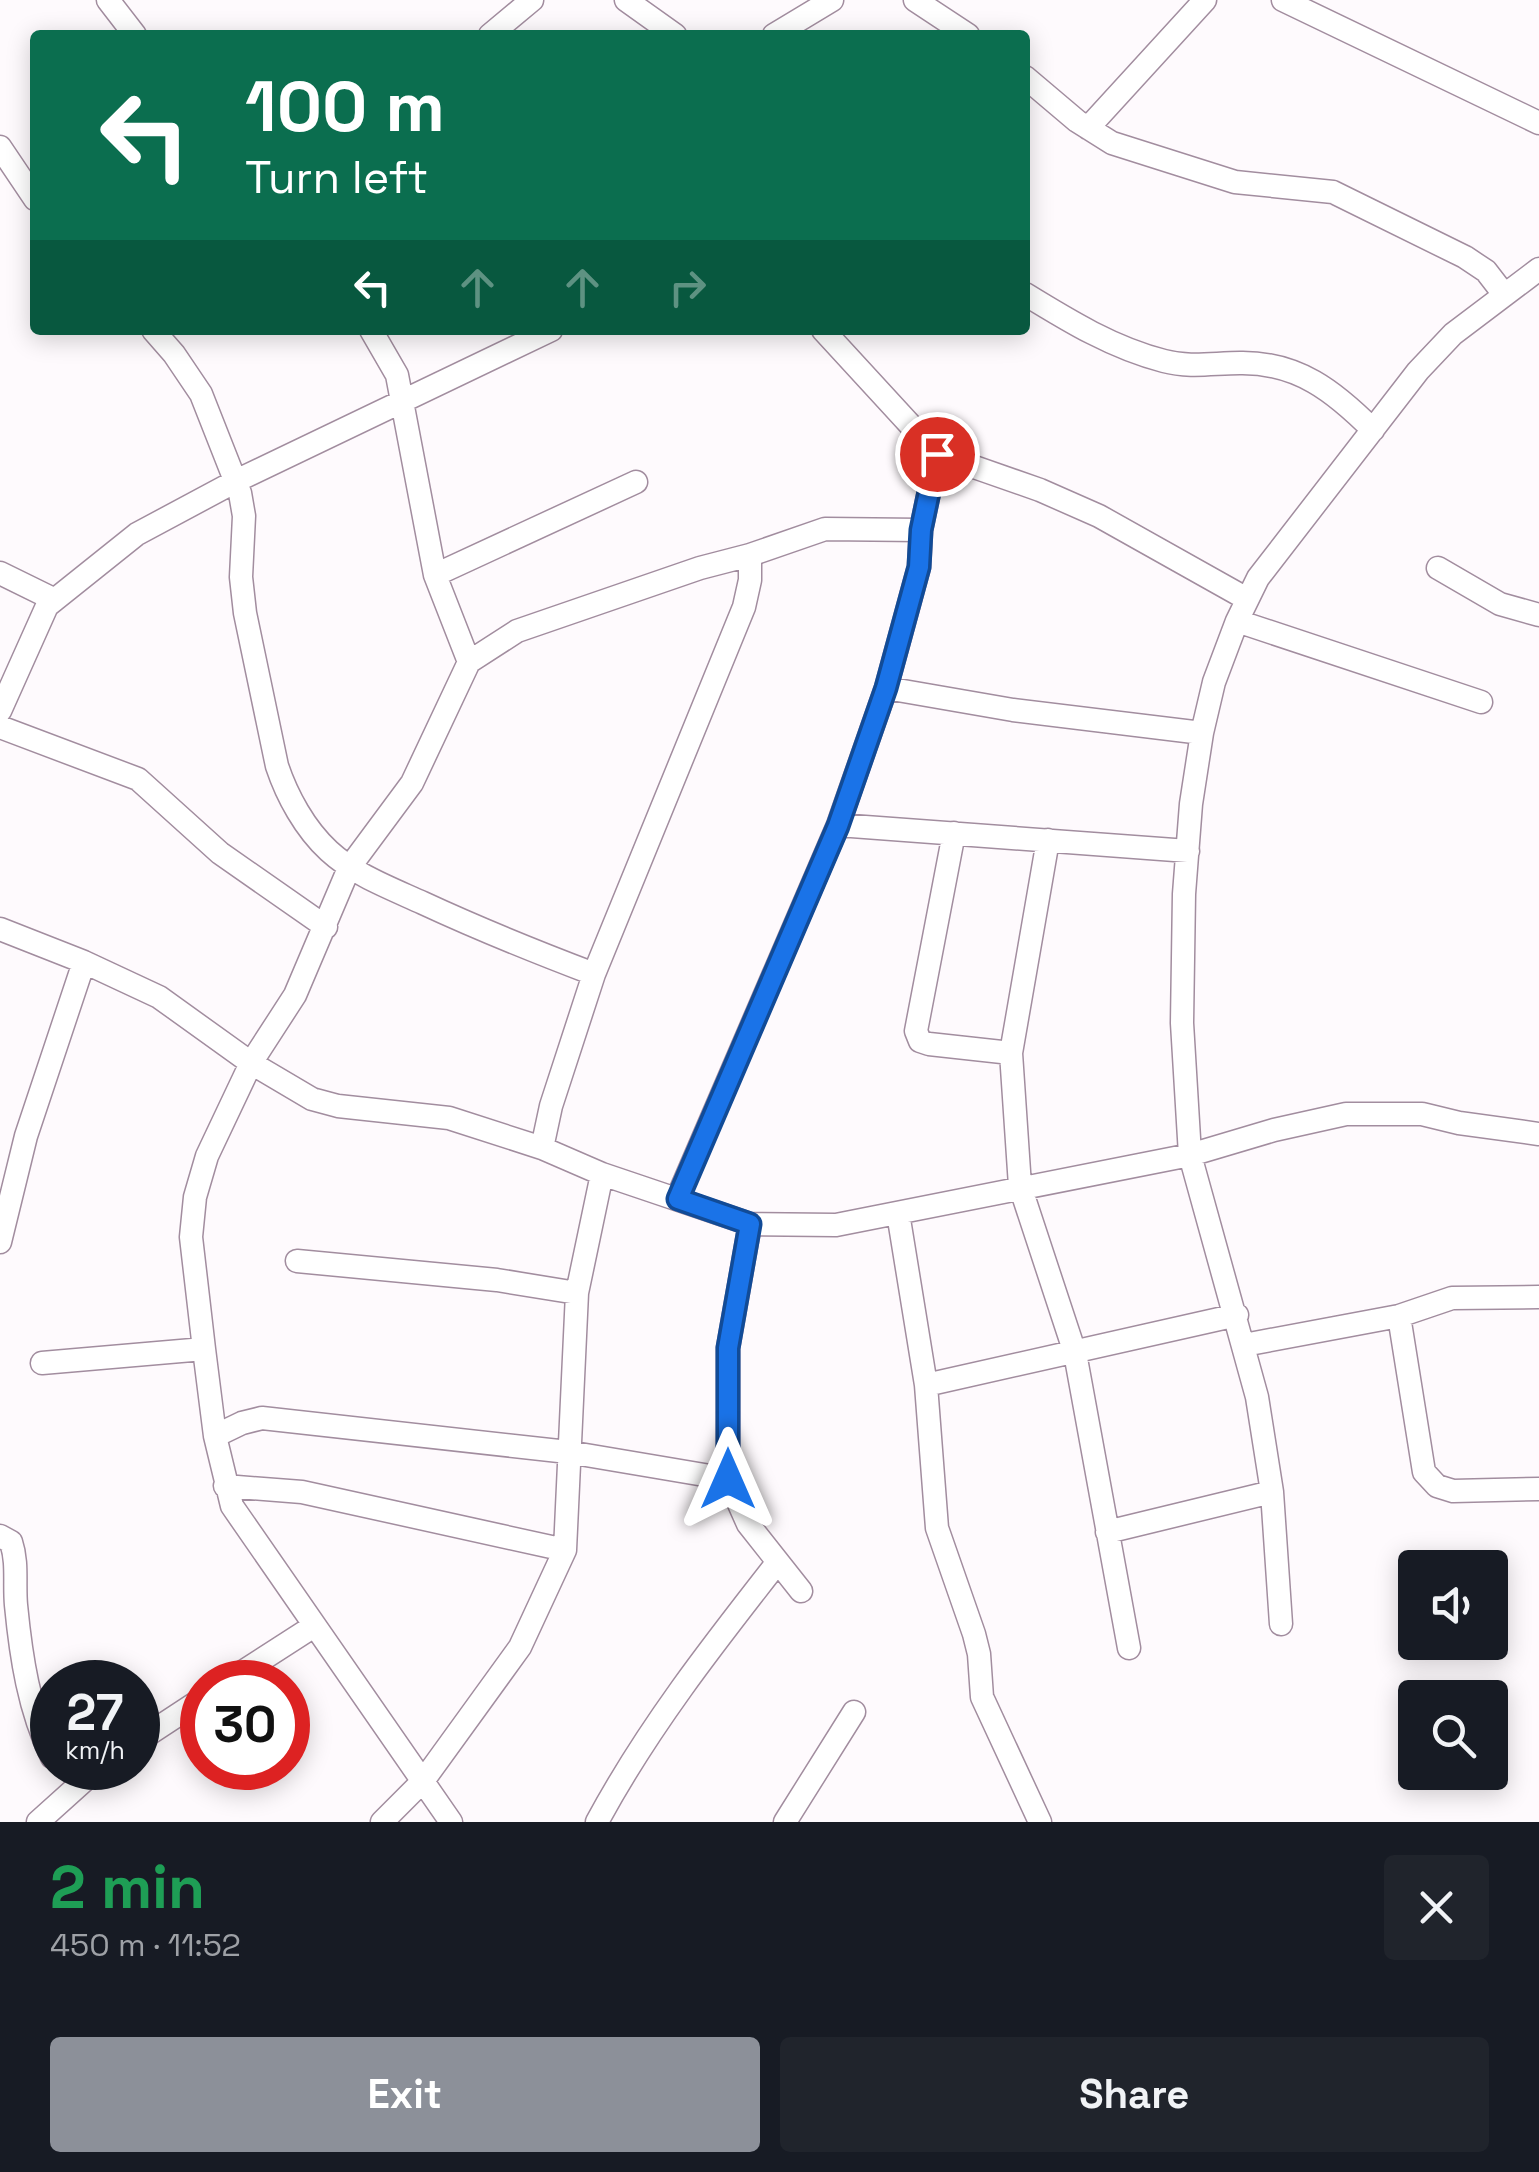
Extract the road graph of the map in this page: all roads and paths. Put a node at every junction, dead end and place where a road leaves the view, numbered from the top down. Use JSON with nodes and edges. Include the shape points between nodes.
{"nodes":[{"id":1,"x":108,"y":0,"type":"edge"},
{"id":2,"x":532,"y":0,"type":"edge"},
{"id":3,"x":626,"y":0,"type":"edge"},
{"id":4,"x":832,"y":0,"type":"edge"},
{"id":5,"x":915,"y":0,"type":"edge"},
{"id":6,"x":1205,"y":0,"type":"edge"},
{"id":7,"x":1283,"y":0,"type":"edge"},
{"id":8,"x":131,"y":30,"type":"edge"},
{"id":9,"x":496,"y":30,"type":"edge"},
{"id":10,"x":668,"y":30,"type":"edge"},
{"id":11,"x":782,"y":30,"type":"edge"},
{"id":12,"x":960,"y":30,"type":"edge"},
{"id":13,"x":1030,"y":80,"type":"edge"},
{"id":14,"x":1539,"y":123,"type":"edge"},
{"id":15,"x":1088,"y":128,"type":"junction"},
{"id":16,"x":0,"y":147,"type":"edge"},
{"id":17,"x":30,"y":192,"type":"edge"},
{"id":18,"x":1539,"y":269,"type":"edge"},
{"id":19,"x":1504,"y":293,"type":"junction"},
{"id":20,"x":1030,"y":297,"type":"edge"},
{"id":21,"x":157,"y":335,"type":"edge"},
{"id":22,"x":374,"y":335,"type":"edge"},
{"id":23,"x":542,"y":335,"type":"edge"},
{"id":24,"x":828,"y":335,"type":"edge"},
{"id":25,"x":403,"y":402,"type":"junction"},
{"id":26,"x":1373,"y":430,"type":"junction"},
{"id":27,"x":937,"y":454,"type":"junction"},
{"id":28,"x":236,"y":481,"type":"junction"},
{"id":29,"x":636,"y":482,"type":"dead end"},
{"id":30,"x":921,"y":530,"type":"junction"},
{"id":31,"x":750,"y":555,"type":"junction"},
{"id":32,"x":1438,"y":568,"type":"dead end"},
{"id":33,"x":0,"y":573,"type":"edge"},
{"id":34,"x":435,"y":575,"type":"junction"},
{"id":35,"x":53,"y":599,"type":"junction"},
{"id":36,"x":1247,"y":599,"type":"junction"},
{"id":37,"x":1539,"y":615,"type":"edge"},
{"id":38,"x":1237,"y":621,"type":"junction"},
{"id":39,"x":469,"y":662,"type":"junction"},
{"id":40,"x":886,"y":688,"type":"junction"},
{"id":41,"x":1481,"y":702,"type":"dead end"},
{"id":42,"x":0,"y":710,"type":"edge"},
{"id":43,"x":0,"y":727,"type":"edge"},
{"id":44,"x":1202,"y":733,"type":"junction"},
{"id":45,"x":838,"y":826,"type":"junction"},
{"id":46,"x":954,"y":833,"type":"junction"},
{"id":47,"x":1048,"y":840,"type":"junction"},
{"id":48,"x":1188,"y":851,"type":"junction"},
{"id":49,"x":349,"y":868,"type":"junction"},
{"id":50,"x":326,"y":927,"type":"junction"},
{"id":51,"x":0,"y":929,"type":"edge"},
{"id":52,"x":84,"y":962,"type":"junction"},
{"id":53,"x":594,"y":974,"type":"junction"},
{"id":54,"x":1011,"y":1053,"type":"junction"},
{"id":55,"x":251,"y":1063,"type":"junction"},
{"id":56,"x":1539,"y":1134,"type":"edge"},
{"id":57,"x":542,"y":1148,"type":"junction"},
{"id":58,"x":1190,"y":1155,"type":"junction"},
{"id":59,"x":602,"y":1174,"type":"junction"},
{"id":60,"x":1020,"y":1186,"type":"junction"},
{"id":61,"x":678,"y":1199,"type":"junction"},
{"id":62,"x":898,"y":1213,"type":"junction"},
{"id":63,"x":750,"y":1224,"type":"junction"},
{"id":64,"x":0,"y":1242,"type":"edge"},
{"id":65,"x":297,"y":1261,"type":"dead end"},
{"id":66,"x":577,"y":1293,"type":"junction"},
{"id":67,"x":1539,"y":1297,"type":"edge"},
{"id":68,"x":1236,"y":1315,"type":"junction"},
{"id":69,"x":1398,"y":1316,"type":"junction"},
{"id":70,"x":1244,"y":1345,"type":"junction"},
{"id":71,"x":204,"y":1349,"type":"junction"},
{"id":72,"x":1075,"y":1352,"type":"junction"},
{"id":73,"x":42,"y":1363,"type":"dead end"},
{"id":74,"x":926,"y":1385,"type":"junction"},
{"id":75,"x":215,"y":1436,"type":"junction"},
{"id":76,"x":568,"y":1452,"type":"junction"},
{"id":77,"x":728,"y":1479,"type":"junction"},
{"id":78,"x":225,"y":1486,"type":"junction"},
{"id":79,"x":1539,"y":1488,"type":"edge"},
{"id":80,"x":1272,"y":1492,"type":"junction"},
{"id":81,"x":1106,"y":1532,"type":"junction"},
{"id":82,"x":0,"y":1536,"type":"edge"},
{"id":83,"x":566,"y":1550,"type":"junction"},
{"id":84,"x":777,"y":1563,"type":"junction"},
{"id":85,"x":801,"y":1591,"type":"dead end"},
{"id":86,"x":1281,"y":1624,"type":"dead end"},
{"id":87,"x":314,"y":1626,"type":"junction"},
{"id":88,"x":1129,"y":1648,"type":"dead end"},
{"id":89,"x":262,"y":1660,"type":"edge"},
{"id":90,"x":30,"y":1695,"type":"edge"},
{"id":91,"x":854,"y":1712,"type":"dead end"},
{"id":92,"x":423,"y":1781,"type":"junction"},
{"id":93,"x":70,"y":1791,"type":"edge"},
{"id":94,"x":38,"y":1822,"type":"edge"},
{"id":95,"x":382,"y":1822,"type":"edge"},
{"id":96,"x":451,"y":1822,"type":"edge"},
{"id":97,"x":597,"y":1822,"type":"edge"},
{"id":98,"x":785,"y":1822,"type":"edge"},
{"id":99,"x":1040,"y":1822,"type":"edge"}],
"edges":[{"from":1,"to":8,"type":"street"},
{"from":2,"to":9,"type":"street"},
{"from":3,"to":10,"type":"street"},
{"from":4,"to":11,"type":"street"},
{"from":5,"to":12,"type":"street"},
{"from":6,"to":15,"type":"street"},
{"from":7,"to":14,"type":"street"},
{"from":13,"to":15,"type":"street"},
{"from":15,"to":19,"type":"street","via":[[1134,152],[1235,182],[1333,192],[1465,257]]},
{"from":16,"to":17,"type":"street"},
{"from":18,"to":19,"type":"street"},
{"from":19,"to":26,"type":"street","via":[[1418,371]]},
{"from":20,"to":26,"type":"street","via":[[1076,326],[1166,362],[1292,370],[1338,396]]},
{"from":21,"to":28,"type":"street","via":[[201,394]]},
{"from":22,"to":25,"type":"street","via":[[397,375]]},
{"from":23,"to":25,"type":"street"},
{"from":24,"to":27,"type":"street"},
{"from":25,"to":28,"type":"street"},
{"from":25,"to":34,"type":"street"},
{"from":26,"to":36,"type":"street"},
{"from":27,"to":30,"type":"street"},
{"from":27,"to":36,"type":"street","via":[[1099,516]]},
{"from":28,"to":35,"type":"street","via":[[137,534]]},
{"from":28,"to":49,"type":"street","via":[[244,516],[244,613],[277,766],[306,823]]},
{"from":29,"to":34,"type":"street"},
{"from":30,"to":31,"type":"street","via":[[825,529]]},
{"from":30,"to":40,"type":"street","via":[[919,567]]},
{"from":31,"to":39,"type":"street","via":[[517,631]]},
{"from":31,"to":53,"type":"street","via":[[744,607]]},
{"from":32,"to":37,"type":"street","via":[[1500,604]]},
{"from":33,"to":35,"type":"street"},
{"from":34,"to":39,"type":"street"},
{"from":35,"to":42,"type":"street"},
{"from":36,"to":38,"type":"street"},
{"from":38,"to":41,"type":"street"},
{"from":38,"to":44,"type":"street"},
{"from":39,"to":49,"type":"street","via":[[412,783]]},
{"from":40,"to":44,"type":"street"},
{"from":40,"to":45,"type":"street"},
{"from":43,"to":50,"type":"street","via":[[138,779],[220,853]]},
{"from":44,"to":48,"type":"street"},
{"from":45,"to":46,"type":"street"},
{"from":45,"to":61,"type":"street"},
{"from":46,"to":47,"type":"street"},
{"from":46,"to":54,"type":"street","via":[[916,1031],[929,1044]]},
{"from":47,"to":48,"type":"street"},
{"from":47,"to":54,"type":"street"},
{"from":48,"to":58,"type":"street","via":[[1182,1024]]},
{"from":49,"to":50,"type":"street"},
{"from":49,"to":53,"type":"street"},
{"from":50,"to":55,"type":"street","via":[[295,995]]},
{"from":51,"to":52,"type":"street"},
{"from":52,"to":55,"type":"street","via":[[159,997]]},
{"from":52,"to":64,"type":"street","via":[[26,1136]]},
{"from":53,"to":57,"type":"street"},
{"from":54,"to":60,"type":"street"},
{"from":55,"to":57,"type":"street","via":[[300,1093],[338,1106],[449,1118]]},
{"from":55,"to":71,"type":"street","via":[[195,1197],[190,1237]]},
{"from":56,"to":58,"type":"street","via":[[1422,1114],[1346,1114]]},
{"from":57,"to":59,"type":"street"},
{"from":58,"to":60,"type":"street"},
{"from":58,"to":68,"type":"street"},
{"from":59,"to":61,"type":"street"},
{"from":59,"to":66,"type":"street"},
{"from":60,"to":62,"type":"street"},
{"from":60,"to":72,"type":"street"},
{"from":61,"to":63,"type":"street"},
{"from":62,"to":63,"type":"street","via":[[836,1225]]},
{"from":62,"to":74,"type":"street"},
{"from":63,"to":77,"type":"street","via":[[728,1348]]},
{"from":65,"to":66,"type":"street"},
{"from":66,"to":76,"type":"street"},
{"from":67,"to":69,"type":"street","via":[[1452,1298]]},
{"from":68,"to":70,"type":"street"},
{"from":68,"to":72,"type":"street"},
{"from":69,"to":70,"type":"street"},
{"from":69,"to":79,"type":"street","via":[[1424,1472],[1436,1486],[1453,1490]]},
{"from":70,"to":80,"type":"street"},
{"from":71,"to":73,"type":"street"},
{"from":71,"to":75,"type":"street"},
{"from":72,"to":74,"type":"street"},
{"from":72,"to":81,"type":"street"},
{"from":74,"to":99,"type":"street","via":[[937,1528],[976,1644],[982,1697]]},
{"from":75,"to":76,"type":"street","via":[[262,1418]]},
{"from":75,"to":78,"type":"street"},
{"from":76,"to":77,"type":"street"},
{"from":76,"to":83,"type":"street"},
{"from":77,"to":84,"type":"street","via":[[748,1524]]},
{"from":78,"to":83,"type":"street","via":[[302,1492]]},
{"from":78,"to":87,"type":"street","via":[[244,1527]]},
{"from":80,"to":81,"type":"street"},
{"from":80,"to":86,"type":"street"},
{"from":81,"to":88,"type":"street"},
{"from":82,"to":90,"type":"street","via":[[15,1555]]},
{"from":83,"to":92,"type":"street","via":[[529,1632]]},
{"from":84,"to":85,"type":"street"},
{"from":84,"to":97,"type":"street","via":[[694,1670]]},
{"from":87,"to":89,"type":"street"},
{"from":87,"to":92,"type":"street"},
{"from":91,"to":98,"type":"street"},
{"from":92,"to":95,"type":"street"},
{"from":92,"to":96,"type":"street"},
{"from":93,"to":94,"type":"street"}]}
